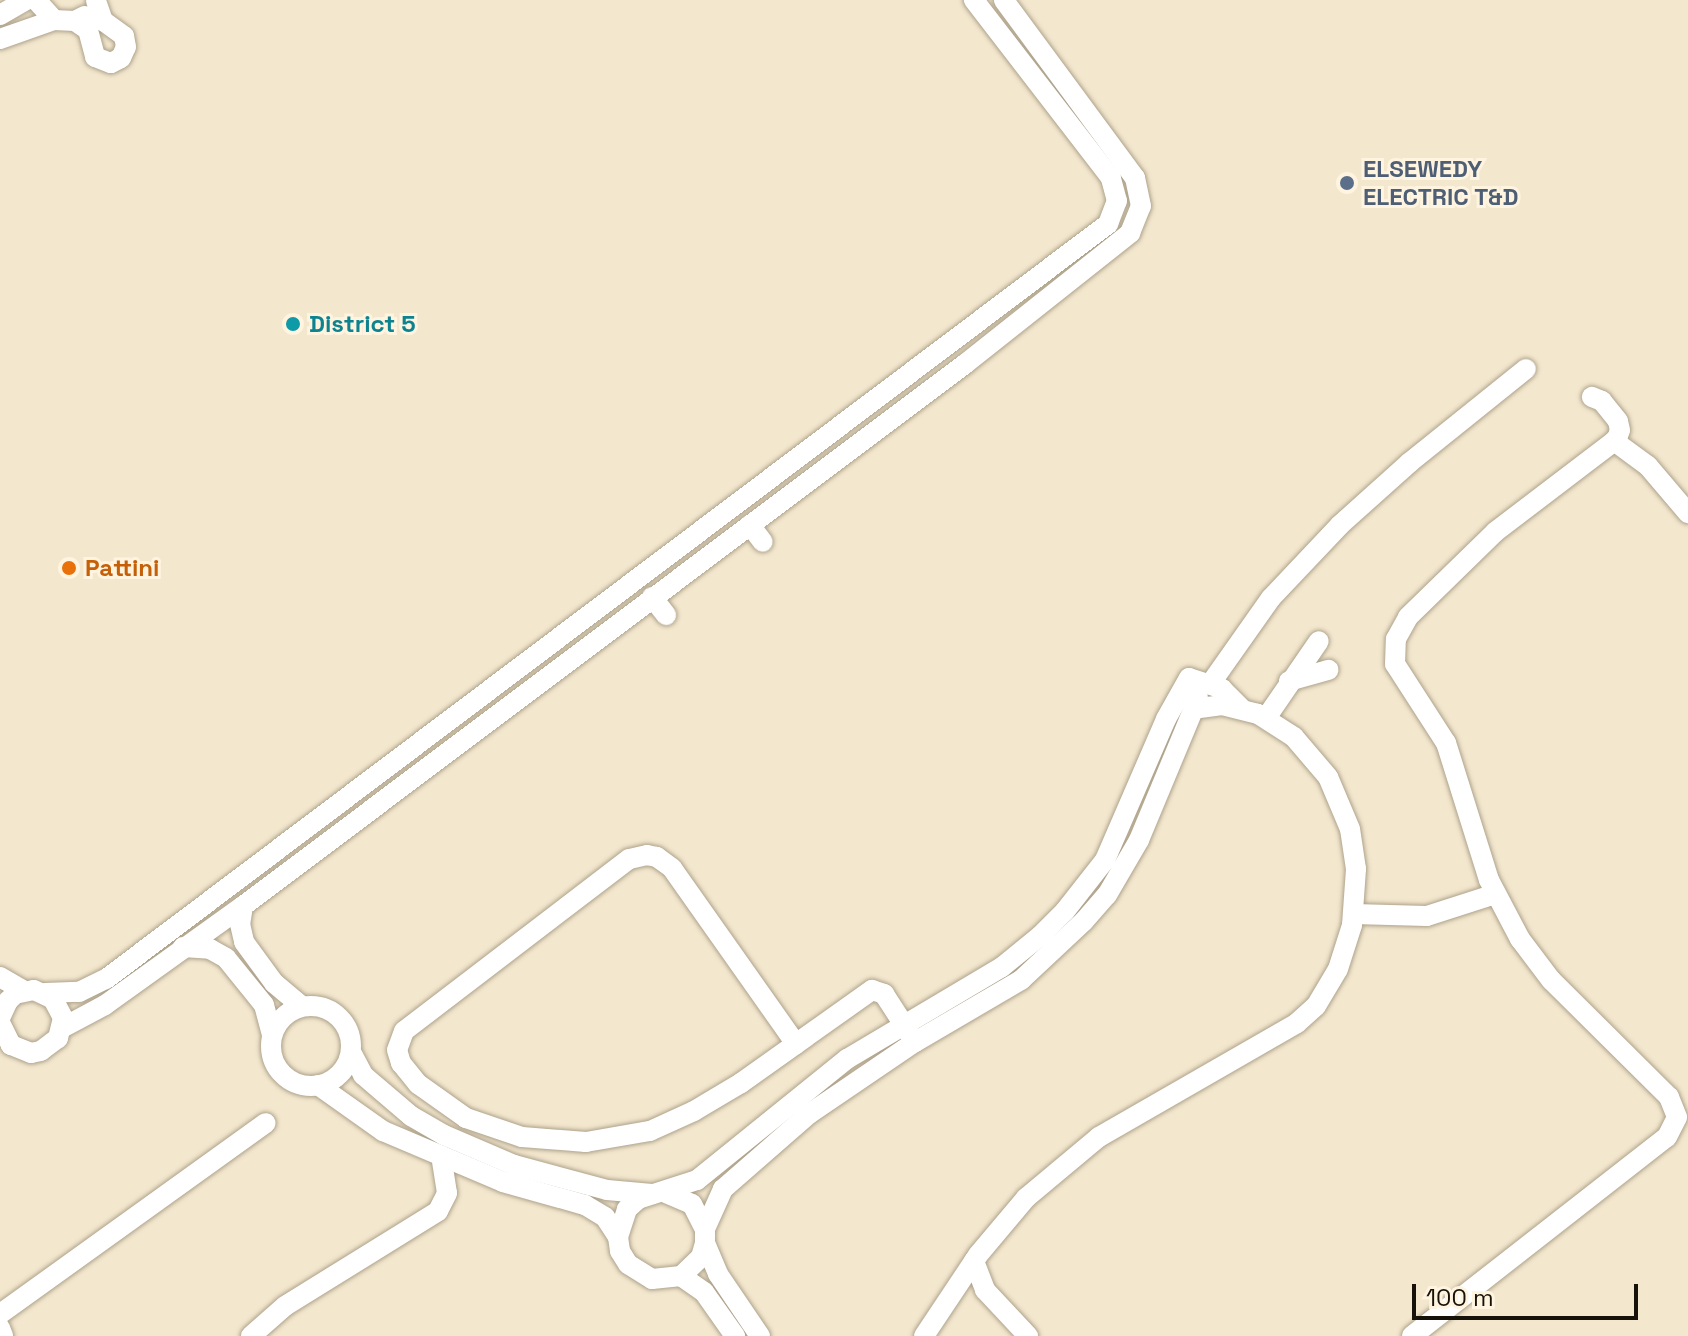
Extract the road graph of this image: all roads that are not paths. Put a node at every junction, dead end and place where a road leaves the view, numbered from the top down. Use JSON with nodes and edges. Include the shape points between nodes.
{"nodes":[{"id":1,"x":26,"y":0,"type":"edge"},
{"id":2,"x":36,"y":0,"type":"edge"},
{"id":3,"x":96,"y":0,"type":"edge"},
{"id":4,"x":974,"y":0,"type":"edge"},
{"id":5,"x":1004,"y":0,"type":"edge"},
{"id":6,"x":0,"y":15,"type":"edge"},
{"id":7,"x":54,"y":20,"type":"junction"},
{"id":8,"x":75,"y":21,"type":"junction"},
{"id":9,"x":0,"y":39,"type":"edge"},
{"id":10,"x":1054,"y":65,"type":"junction"},
{"id":11,"x":1036,"y":80,"type":"junction"},
{"id":12,"x":1526,"y":369,"type":"dead end"},
{"id":13,"x":894,"y":389,"type":"junction"},
{"id":14,"x":1592,"y":397,"type":"dead end"},
{"id":15,"x":909,"y":407,"type":"junction"},
{"id":16,"x":1614,"y":441,"type":"junction"},
{"id":17,"x":1688,"y":513,"type":"edge"},
{"id":18,"x":750,"y":525,"type":"junction"},
{"id":19,"x":763,"y":542,"type":"dead end"},
{"id":20,"x":652,"y":597,"type":"junction"},
{"id":21,"x":666,"y":615,"type":"dead end"},
{"id":22,"x":1319,"y":641,"type":"dead end"},
{"id":23,"x":1328,"y":670,"type":"dead end"},
{"id":24,"x":1204,"y":681,"type":"junction"},
{"id":25,"x":1289,"y":681,"type":"junction"},
{"id":26,"x":1241,"y":708,"type":"junction"},
{"id":27,"x":1194,"y":709,"type":"junction"},
{"id":28,"x":1266,"y":718,"type":"junction"},
{"id":29,"x":415,"y":747,"type":"junction"},
{"id":30,"x":429,"y":764,"type":"junction"},
{"id":31,"x":1103,"y":882,"type":"junction"},
{"id":32,"x":1492,"y":887,"type":"junction"},
{"id":33,"x":243,"y":906,"type":"junction"},
{"id":34,"x":1353,"y":914,"type":"junction"},
{"id":35,"x":183,"y":947,"type":"junction"},
{"id":36,"x":0,"y":977,"type":"edge"},
{"id":37,"x":34,"y":992,"type":"junction"},
{"id":38,"x":301,"y":1006,"type":"junction"},
{"id":39,"x":0,"y":1020,"type":"edge"},
{"id":40,"x":62,"y":1028,"type":"junction"},
{"id":41,"x":272,"y":1034,"type":"junction"},
{"id":42,"x":909,"y":1034,"type":"junction"},
{"id":43,"x":796,"y":1044,"type":"junction"},
{"id":44,"x":351,"y":1052,"type":"junction"},
{"id":45,"x":318,"y":1085,"type":"junction"},
{"id":46,"x":381,"y":1091,"type":"junction"},
{"id":47,"x":361,"y":1117,"type":"junction"},
{"id":48,"x":417,"y":1120,"type":"junction"},
{"id":49,"x":266,"y":1123,"type":"dead end"},
{"id":50,"x":522,"y":1137,"type":"junction"},
{"id":51,"x":405,"y":1139,"type":"junction"},
{"id":52,"x":546,"y":1141,"type":"junction"},
{"id":53,"x":441,"y":1155,"type":"junction"},
{"id":54,"x":514,"y":1165,"type":"junction"},
{"id":55,"x":478,"y":1173,"type":"junction"},
{"id":56,"x":548,"y":1174,"type":"junction"},
{"id":57,"x":447,"y":1193,"type":"junction"},
{"id":58,"x":659,"y":1193,"type":"junction"},
{"id":59,"x":705,"y":1236,"type":"junction"},
{"id":60,"x":618,"y":1237,"type":"junction"},
{"id":61,"x":974,"y":1261,"type":"junction"},
{"id":62,"x":681,"y":1276,"type":"junction"},
{"id":63,"x":947,"y":1302,"type":"junction"},
{"id":64,"x":994,"y":1302,"type":"junction"},
{"id":65,"x":0,"y":1314,"type":"edge"},
{"id":66,"x":0,"y":1328,"type":"edge"},
{"id":67,"x":3,"y":1336,"type":"edge"},
{"id":68,"x":251,"y":1336,"type":"edge"},
{"id":69,"x":735,"y":1336,"type":"edge"},
{"id":70,"x":760,"y":1336,"type":"edge"},
{"id":71,"x":924,"y":1336,"type":"edge"},
{"id":72,"x":1028,"y":1336,"type":"edge"},
{"id":73,"x":1412,"y":1336,"type":"edge"}],
"edges":[{"from":1,"to":6,"type":"street"},
{"from":2,"to":7,"type":"street"},
{"from":3,"to":8,"type":"street"},
{"from":3,"to":8,"type":"street","via":[[103,21],[124,36],[121,58],[111,63],[95,57],[88,30]]},
{"from":4,"to":11,"type":"street"},
{"from":5,"to":10,"type":"street"},
{"from":7,"to":8,"type":"street"},
{"from":7,"to":9,"type":"street"},
{"from":10,"to":11,"type":"street"},
{"from":10,"to":15,"type":"street","via":[[1135,178],[1141,197],[1135,225],[1101,258]]},
{"from":11,"to":13,"type":"street","via":[[1111,178],[1117,201],[1113,217]]},
{"from":12,"to":24,"type":"street","via":[[1340,525],[1271,598]]},
{"from":13,"to":15,"type":"street"},
{"from":13,"to":29,"type":"street"},
{"from":14,"to":16,"type":"street","via":[[1618,421]]},
{"from":15,"to":18,"type":"street"},
{"from":16,"to":17,"type":"street","via":[[1648,466]]},
{"from":16,"to":32,"type":"street","via":[[1477,547],[1408,617],[1396,639],[1399,674],[1450,753]]},
{"from":18,"to":19,"type":"street"},
{"from":18,"to":20,"type":"street"},
{"from":20,"to":21,"type":"street"},
{"from":20,"to":30,"type":"street"},
{"from":22,"to":25,"type":"street"},
{"from":23,"to":25,"type":"street"},
{"from":24,"to":26,"type":"street"},
{"from":24,"to":27,"type":"street"},
{"from":24,"to":31,"type":"street","via":[[1186,681]]},
{"from":25,"to":28,"type":"street"},
{"from":26,"to":27,"type":"street"},
{"from":26,"to":28,"type":"street"},
{"from":27,"to":31,"type":"street","via":[[1139,840]]},
{"from":28,"to":34,"type":"street","via":[[1304,747],[1335,791],[1354,849]]},
{"from":29,"to":30,"type":"street"},
{"from":29,"to":37,"type":"street","via":[[98,985],[69,994]]},
{"from":30,"to":33,"type":"street"},
{"from":31,"to":42,"type":"street","via":[[1042,963],[995,996]]},
{"from":32,"to":34,"type":"street","via":[[1466,903],[1427,916]]},
{"from":32,"to":73,"type":"street","via":[[1535,960],[1669,1097],[1677,1117],[1667,1137]]},
{"from":33,"to":35,"type":"street"},
{"from":33,"to":38,"type":"street","via":[[244,942],[280,990]]},
{"from":34,"to":61,"type":"street","via":[[1338,969],[1316,1006],[1297,1023],[1099,1137],[1026,1198]]},
{"from":35,"to":40,"type":"street","via":[[105,1005]]},
{"from":35,"to":41,"type":"street","via":[[210,949],[232,964],[264,1005]]},
{"from":36,"to":37,"type":"street"},
{"from":37,"to":39,"type":"street","via":[[8,1001]]},
{"from":37,"to":40,"type":"street","via":[[60,1008]]},
{"from":38,"to":41,"type":"street","via":[[282,1016]]},
{"from":38,"to":44,"type":"street","via":[[320,1006],[338,1016],[349,1034]]},
{"from":39,"to":40,"type":"street","via":[[4,1038],[31,1053],[50,1046]]},
{"from":41,"to":45,"type":"street","via":[[270,1047],[279,1070],[298,1084]]},
{"from":42,"to":43,"type":"street","via":[[884,994],[872,990]]},
{"from":42,"to":58,"type":"street","via":[[807,1088],[710,1171]]},
{"from":42,"to":59,"type":"street","via":[[723,1189]]},
{"from":43,"to":50,"type":"street","via":[[672,868],[657,857],[638,856],[404,1031],[398,1043],[401,1063],[433,1097],[484,1126]]},
{"from":43,"to":52,"type":"street","via":[[718,1098],[650,1131],[608,1140]]},
{"from":44,"to":45,"type":"street","via":[[339,1074]]},
{"from":44,"to":46,"type":"street","via":[[356,1068]]},
{"from":45,"to":47,"type":"street"},
{"from":46,"to":47,"type":"street"},
{"from":46,"to":48,"type":"street"},
{"from":47,"to":51,"type":"street"},
{"from":48,"to":51,"type":"street"},
{"from":48,"to":54,"type":"street"},
{"from":49,"to":65,"type":"street"},
{"from":50,"to":52,"type":"street"},
{"from":50,"to":54,"type":"street","via":[[522,1155]]},
{"from":51,"to":53,"type":"street"},
{"from":52,"to":56,"type":"street"},
{"from":53,"to":55,"type":"street"},
{"from":53,"to":57,"type":"street"},
{"from":54,"to":56,"type":"street"},
{"from":55,"to":57,"type":"street"},
{"from":55,"to":60,"type":"street","via":[[585,1205],[605,1217]]},
{"from":56,"to":58,"type":"street","via":[[607,1190]]},
{"from":57,"to":68,"type":"street","via":[[430,1218],[295,1299]]},
{"from":58,"to":59,"type":"street","via":[[692,1204]]},
{"from":58,"to":60,"type":"street","via":[[627,1209]]},
{"from":59,"to":62,"type":"street","via":[[701,1257]]},
{"from":59,"to":70,"type":"street","via":[[718,1274]]},
{"from":60,"to":62,"type":"street","via":[[628,1264],[639,1273],[652,1279]]},
{"from":61,"to":63,"type":"street"},
{"from":61,"to":64,"type":"street"},
{"from":62,"to":69,"type":"street","via":[[704,1292]]},
{"from":63,"to":64,"type":"street"},
{"from":63,"to":71,"type":"street"},
{"from":64,"to":72,"type":"street"},
{"from":66,"to":67,"type":"street"}]}
